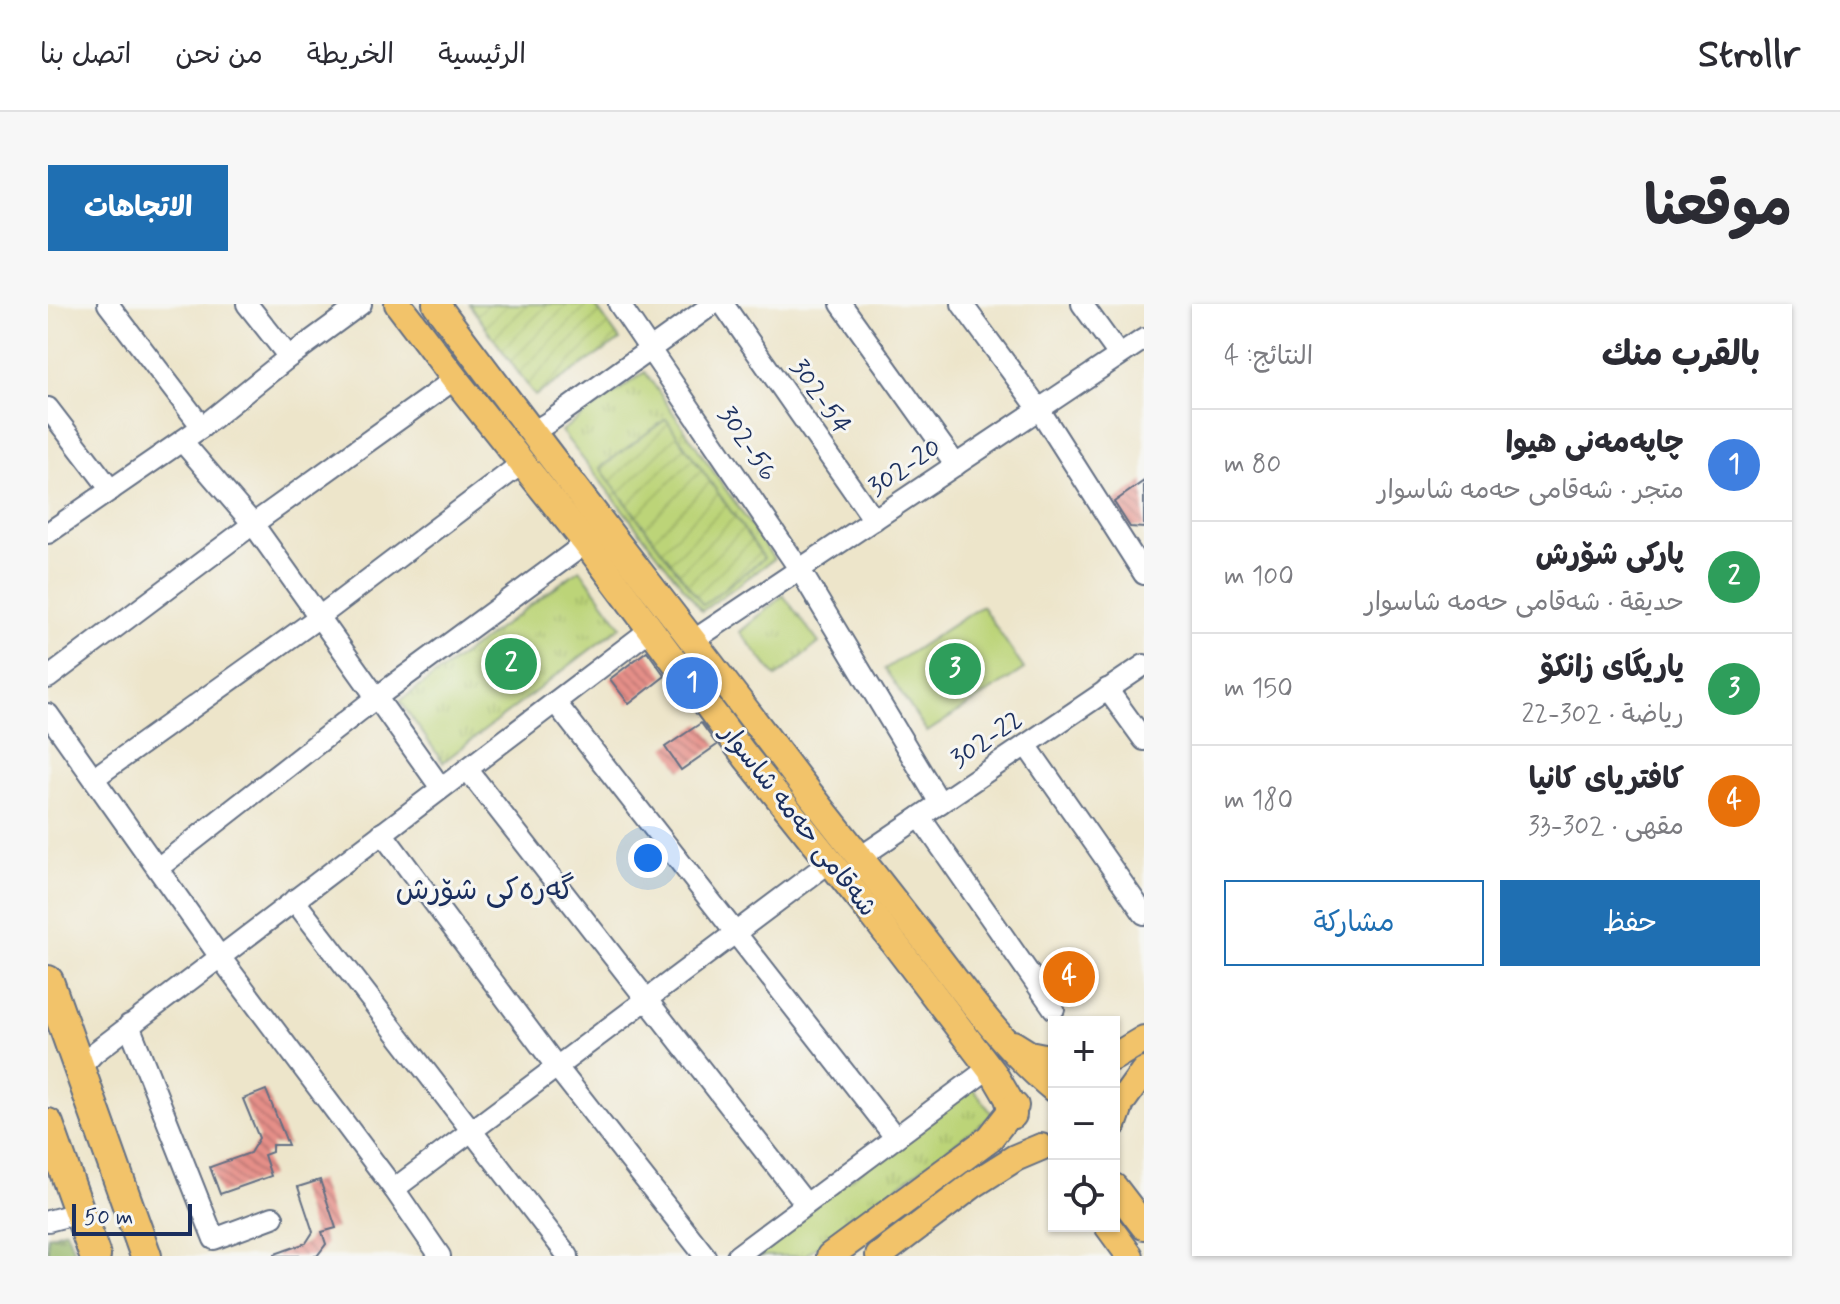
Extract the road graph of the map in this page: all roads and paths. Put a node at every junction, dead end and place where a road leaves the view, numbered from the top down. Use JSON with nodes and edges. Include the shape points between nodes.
{"nodes":[{"id":1,"x":108,"y":304,"type":"edge"},
{"id":2,"x":247,"y":304,"type":"edge"},
{"id":3,"x":361,"y":304,"type":"edge"},
{"id":4,"x":398,"y":304,"type":"edge"},
{"id":5,"x":436,"y":304,"type":"edge"},
{"id":6,"x":619,"y":304,"type":"edge"},
{"id":7,"x":713,"y":304,"type":"edge"},
{"id":8,"x":723,"y":304,"type":"edge"},
{"id":9,"x":841,"y":304,"type":"edge"},
{"id":10,"x":962,"y":304,"type":"edge"},
{"id":11,"x":1082,"y":304,"type":"edge"},
{"id":12,"x":1144,"y":339,"type":"edge"},
{"id":13,"x":651,"y":349,"type":"junction"},
{"id":14,"x":1119,"y":355,"type":"junction"},
{"id":15,"x":289,"y":357,"type":"junction"},
{"id":16,"x":455,"y":379,"type":"junction"},
{"id":17,"x":48,"y":408,"type":"edge"},
{"id":18,"x":1039,"y":409,"type":"junction"},
{"id":19,"x":202,"y":427,"type":"junction"},
{"id":20,"x":531,"y":433,"type":"junction"},
{"id":21,"x":182,"y":441,"type":"junction"},
{"id":22,"x":521,"y":461,"type":"junction"},
{"id":23,"x":956,"y":465,"type":"junction"},
{"id":24,"x":111,"y":490,"type":"junction"},
{"id":25,"x":874,"y":520,"type":"junction"},
{"id":26,"x":253,"y":524,"type":"junction"},
{"id":27,"x":48,"y":533,"type":"edge"},
{"id":28,"x":586,"y":543,"type":"junction"},
{"id":29,"x":800,"y":570,"type":"junction"},
{"id":30,"x":1144,"y":574,"type":"edge"},
{"id":31,"x":319,"y":617,"type":"junction"},
{"id":32,"x":651,"y":629,"type":"junction"},
{"id":33,"x":694,"y":640,"type":"junction"},
{"id":34,"x":1144,"y":665,"type":"edge"},
{"id":35,"x":48,"y":678,"type":"edge"},
{"id":36,"x":1107,"y":689,"type":"junction"},
{"id":37,"x":377,"y":697,"type":"junction"},
{"id":38,"x":555,"y":702,"type":"junction"},
{"id":39,"x":48,"y":714,"type":"edge"},
{"id":40,"x":1144,"y":740,"type":"edge"},
{"id":41,"x":1026,"y":745,"type":"junction"},
{"id":42,"x":467,"y":769,"type":"junction"},
{"id":43,"x":94,"y":778,"type":"junction"},
{"id":44,"x":441,"y":788,"type":"junction"},
{"id":45,"x":940,"y":803,"type":"junction"},
{"id":46,"x":920,"y":817,"type":"junction"},
{"id":47,"x":382,"y":833,"type":"junction"},
{"id":48,"x":859,"y":858,"type":"junction"},
{"id":49,"x":827,"y":860,"type":"junction"},
{"id":50,"x":158,"y":868,"type":"junction"},
{"id":51,"x":294,"y":900,"type":"junction"},
{"id":52,"x":886,"y":911,"type":"junction"},
{"id":53,"x":1144,"y":914,"type":"edge"},
{"id":54,"x":735,"y":932,"type":"junction"},
{"id":55,"x":220,"y":957,"type":"junction"},
{"id":56,"x":48,"y":981,"type":"edge"},
{"id":57,"x":645,"y":999,"type":"junction"},
{"id":58,"x":1054,"y":1009,"type":"dead end"},
{"id":59,"x":129,"y":1025,"type":"junction"},
{"id":60,"x":999,"y":1035,"type":"junction"},
{"id":61,"x":1048,"y":1058,"type":"edge"},
{"id":62,"x":556,"y":1066,"type":"junction"},
{"id":63,"x":80,"y":1068,"type":"junction"},
{"id":64,"x":989,"y":1068,"type":"junction"},
{"id":65,"x":1144,"y":1071,"type":"edge"},
{"id":66,"x":1048,"y":1084,"type":"edge"},
{"id":67,"x":1048,"y":1087,"type":"edge"},
{"id":68,"x":1117,"y":1088,"type":"edge"},
{"id":69,"x":1120,"y":1106,"type":"edge"},
{"id":70,"x":1013,"y":1110,"type":"junction"},
{"id":71,"x":48,"y":1124,"type":"edge"},
{"id":72,"x":470,"y":1130,"type":"junction"},
{"id":73,"x":895,"y":1137,"type":"junction"},
{"id":74,"x":1044,"y":1149,"type":"edge"},
{"id":75,"x":959,"y":1162,"type":"junction"},
{"id":76,"x":974,"y":1184,"type":"junction"},
{"id":77,"x":394,"y":1189,"type":"junction"},
{"id":78,"x":1120,"y":1192,"type":"edge"},
{"id":79,"x":806,"y":1204,"type":"junction"},
{"id":80,"x":78,"y":1213,"type":"junction"},
{"id":81,"x":273,"y":1217,"type":"dead end"},
{"id":82,"x":48,"y":1221,"type":"edge"},
{"id":83,"x":1144,"y":1226,"type":"edge"},
{"id":84,"x":1111,"y":1232,"type":"edge"},
{"id":85,"x":1124,"y":1254,"type":"edge"},
{"id":86,"x":95,"y":1256,"type":"edge"},
{"id":87,"x":146,"y":1256,"type":"edge"},
{"id":88,"x":440,"y":1256,"type":"edge"},
{"id":89,"x":568,"y":1256,"type":"edge"},
{"id":90,"x":705,"y":1256,"type":"edge"},
{"id":91,"x":737,"y":1256,"type":"edge"},
{"id":92,"x":830,"y":1256,"type":"edge"},
{"id":93,"x":879,"y":1256,"type":"edge"}],
"edges":[{"from":1,"to":19,"type":"street"},
{"from":2,"to":15,"type":"street"},
{"from":3,"to":15,"type":"street"},
{"from":4,"to":16,"type":"main road","name":"شەقامی حەمە شاسوار"},
{"from":5,"to":20,"type":"main road","name":"شەقامی حەمە شاسوار"},
{"from":6,"to":13,"type":"street","name":"302-56"},
{"from":7,"to":13,"type":"street"},
{"from":8,"to":25,"type":"street","name":"302-54"},
{"from":9,"to":23,"type":"street"},
{"from":10,"to":18,"type":"street"},
{"from":11,"to":14,"type":"street"},
{"from":12,"to":14,"type":"street","name":"302-20"},
{"from":13,"to":20,"type":"street"},
{"from":13,"to":29,"type":"street","name":"302-56"},
{"from":14,"to":18,"type":"street","name":"302-20"},
{"from":15,"to":19,"type":"street"},
{"from":16,"to":22,"type":"main road","name":"شەقامی حەمە شاسوار"},
{"from":16,"to":26,"type":"street"},
{"from":17,"to":24,"type":"street"},
{"from":18,"to":23,"type":"street","name":"302-20"},
{"from":18,"to":30,"type":"street"},
{"from":19,"to":21,"type":"street"},
{"from":20,"to":33,"type":"main road","name":"شەقامی حەمە شاسوار"},
{"from":21,"to":24,"type":"street"},
{"from":21,"to":26,"type":"street"},
{"from":22,"to":28,"type":"main road","name":"شەقامی حەمە شاسوار"},
{"from":22,"to":31,"type":"street"},
{"from":23,"to":25,"type":"street","name":"302-20"},
{"from":24,"to":27,"type":"street"},
{"from":25,"to":29,"type":"street","name":"302-20"},
{"from":26,"to":31,"type":"street"},
{"from":26,"to":35,"type":"street"},
{"from":28,"to":32,"type":"main road","name":"شەقامی حەمە شاسوار"},
{"from":28,"to":37,"type":"street"},
{"from":29,"to":33,"type":"street","name":"302-20"},
{"from":29,"to":45,"type":"street","name":"302-56"},
{"from":31,"to":37,"type":"street"},
{"from":31,"to":43,"type":"street"},
{"from":32,"to":38,"type":"street"},
{"from":32,"to":49,"type":"main road","name":"شەقامی حەمە شاسوار"},
{"from":33,"to":48,"type":"main road","name":"شەقامی حەمە شاسوار"},
{"from":34,"to":36,"type":"street","name":"302-22"},
{"from":36,"to":40,"type":"street"},
{"from":36,"to":41,"type":"street","name":"302-22"},
{"from":37,"to":44,"type":"street"},
{"from":37,"to":50,"type":"street"},
{"from":38,"to":42,"type":"street"},
{"from":38,"to":54,"type":"street"},
{"from":39,"to":43,"type":"street"},
{"from":41,"to":45,"type":"street","name":"302-22"},
{"from":41,"to":53,"type":"street"},
{"from":42,"to":44,"type":"street"},
{"from":42,"to":57,"type":"street"},
{"from":43,"to":50,"type":"street"},
{"from":44,"to":47,"type":"street"},
{"from":45,"to":46,"type":"street","name":"302-22"},
{"from":46,"to":48,"type":"street","name":"302-22"},
{"from":46,"to":58,"type":"street"},
{"from":47,"to":51,"type":"street"},
{"from":47,"to":62,"type":"street"},
{"from":48,"to":52,"type":"main road","name":"شەقامی حەمە شاسوار"},
{"from":49,"to":52,"type":"main road","name":"شەقامی حەمە شاسوار"},
{"from":49,"to":54,"type":"street"},
{"from":50,"to":55,"type":"street"},
{"from":51,"to":55,"type":"street"},
{"from":51,"to":72,"type":"street"},
{"from":52,"to":60,"type":"main road","name":"شەقامی حەمە شاسوار"},
{"from":52,"to":64,"type":"main road","name":"شەقامی حەمە شاسوار"},
{"from":54,"to":57,"type":"street"},
{"from":54,"to":73,"type":"street"},
{"from":55,"to":59,"type":"street"},
{"from":55,"to":77,"type":"street"},
{"from":56,"to":63,"type":"highway"},
{"from":57,"to":62,"type":"street"},
{"from":57,"to":79,"type":"street"},
{"from":59,"to":63,"type":"street"},
{"from":59,"to":81,"type":"street","via":[[214,1239]]},
{"from":60,"to":61,"type":"main road","via":[[1029,1054]]},
{"from":60,"to":66,"type":"main road","name":"شەقامی حەمە شاسوار"},
{"from":62,"to":72,"type":"street"},
{"from":62,"to":90,"type":"street"},
{"from":63,"to":87,"type":"highway"},
{"from":64,"to":70,"type":"main road","name":"شەقامی حەمە شاسوار"},
{"from":64,"to":73,"type":"street"},
{"from":65,"to":68,"type":"main road"},
{"from":65,"to":69,"type":"main road"},
{"from":67,"to":70,"type":"main road","via":[[1027,1091]]},
{"from":70,"to":74,"type":"main road","name":"شەقامی حەمە شاسوار","via":[[1018,1133]]},
{"from":70,"to":75,"type":"main road","via":[[990,1138]]},
{"from":71,"to":80,"type":"highway"},
{"from":72,"to":77,"type":"street"},
{"from":72,"to":89,"type":"street"},
{"from":73,"to":79,"type":"street"},
{"from":74,"to":76,"type":"main road","via":[[1015,1158]]},
{"from":75,"to":76,"type":"main road"},
{"from":75,"to":92,"type":"main road"},
{"from":76,"to":93,"type":"main road"},
{"from":77,"to":88,"type":"street"},
{"from":78,"to":83,"type":"main road"},
{"from":79,"to":91,"type":"street"},
{"from":80,"to":82,"type":"street"},
{"from":80,"to":86,"type":"highway"},
{"from":84,"to":85,"type":"main road"}]}
